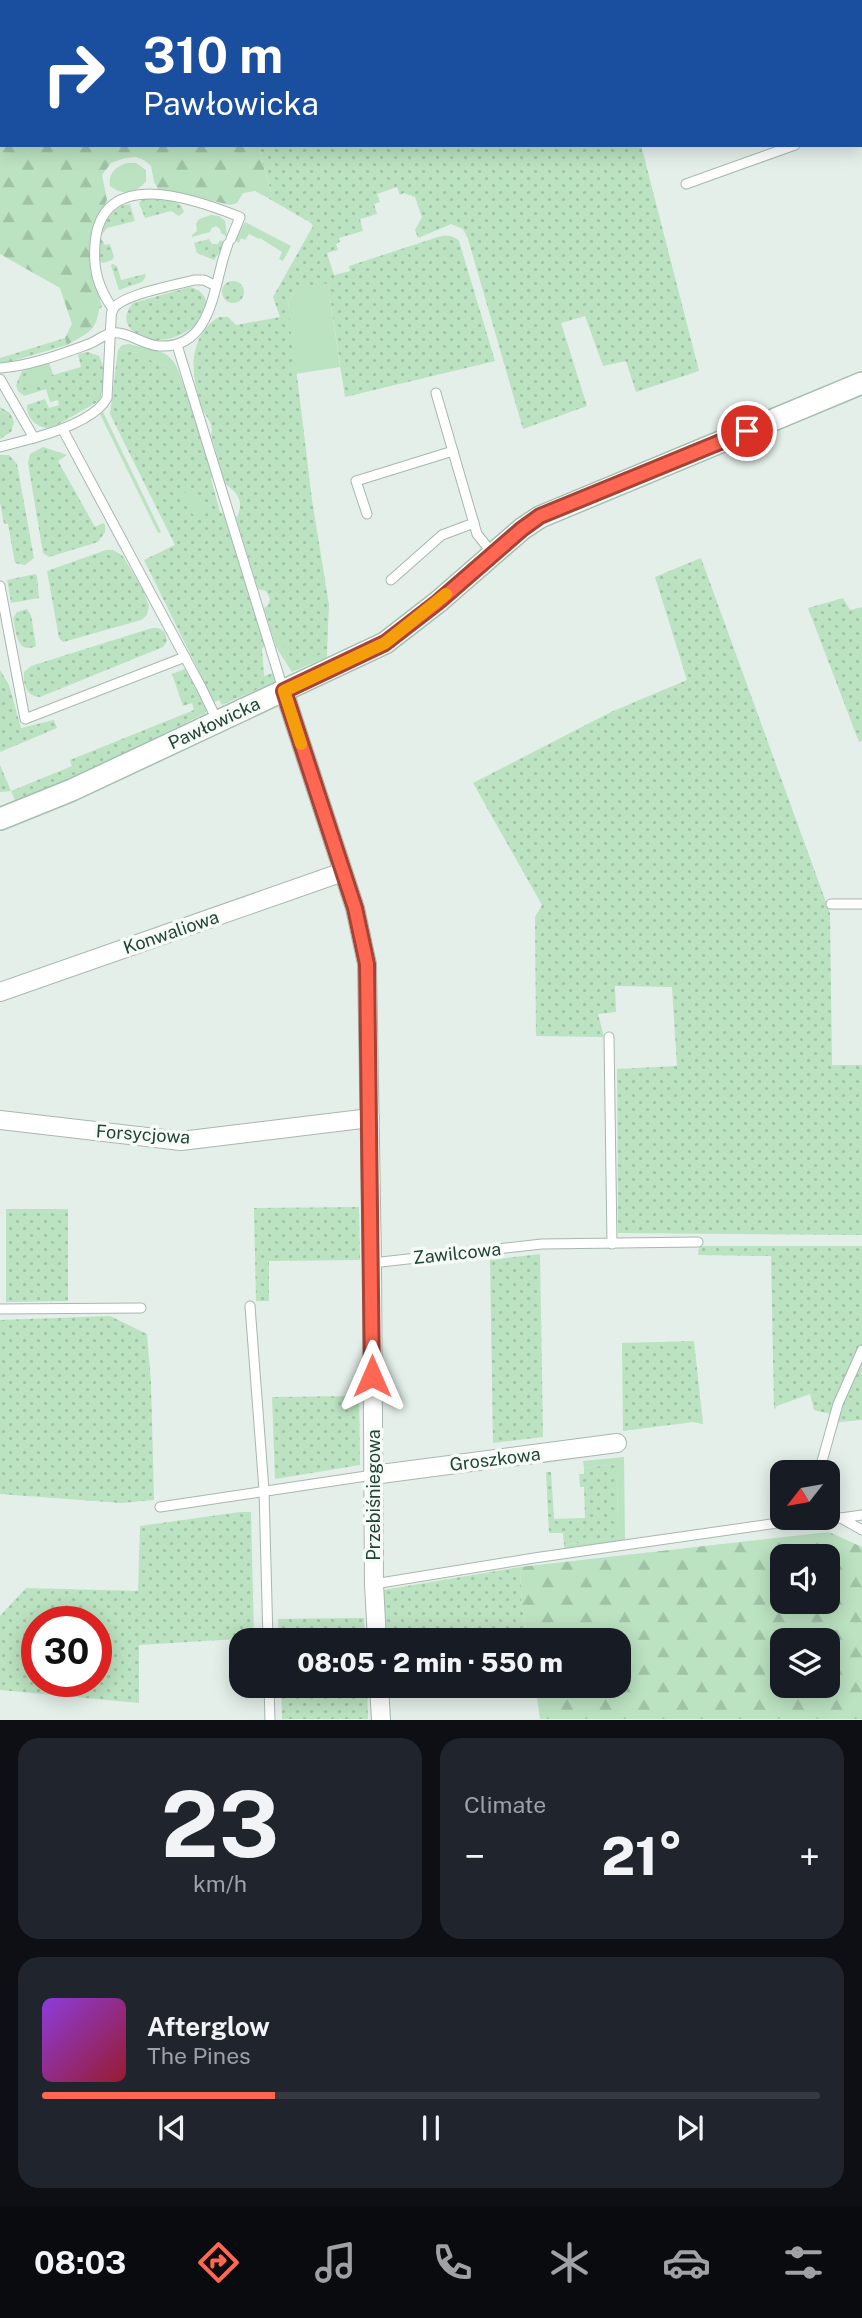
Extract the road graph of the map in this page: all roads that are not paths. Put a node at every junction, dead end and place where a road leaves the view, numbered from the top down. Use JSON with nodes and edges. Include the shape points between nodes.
{"nodes":[{"id":1,"x":789,"y":147,"type":"edge"},
{"id":2,"x":686,"y":184,"type":"dead end"},
{"id":3,"x":216,"y":286,"type":"junction"},
{"id":4,"x":113,"y":309,"type":"junction"},
{"id":5,"x":111,"y":333,"type":"junction"},
{"id":6,"x":177,"y":345,"type":"junction"},
{"id":7,"x":0,"y":368,"type":"edge"},
{"id":8,"x":0,"y":379,"type":"edge"},
{"id":9,"x":862,"y":383,"type":"edge"},
{"id":10,"x":436,"y":393,"type":"dead end"},
{"id":11,"x":63,"y":430,"type":"junction"},
{"id":12,"x":34,"y":438,"type":"junction"},
{"id":13,"x":0,"y":447,"type":"edge"},
{"id":14,"x":453,"y":451,"type":"junction"},
{"id":15,"x":367,"y":514,"type":"dead end"},
{"id":16,"x":474,"y":523,"type":"junction"},
{"id":17,"x":493,"y":554,"type":"junction"},
{"id":18,"x":391,"y":580,"type":"dead end"},
{"id":19,"x":0,"y":586,"type":"edge"},
{"id":20,"x":185,"y":657,"type":"junction"},
{"id":21,"x":284,"y":691,"type":"junction"},
{"id":22,"x":218,"y":722,"type":"junction"},
{"id":23,"x":0,"y":819,"type":"edge"},
{"id":24,"x":343,"y":872,"type":"junction"},
{"id":25,"x":831,"y":904,"type":"dead end"},
{"id":26,"x":862,"y":904,"type":"edge"},
{"id":27,"x":0,"y":992,"type":"edge"},
{"id":28,"x":609,"y":1037,"type":"dead end"},
{"id":29,"x":370,"y":1118,"type":"junction"},
{"id":30,"x":0,"y":1119,"type":"edge"},
{"id":31,"x":698,"y":1242,"type":"dead end"},
{"id":32,"x":612,"y":1244,"type":"junction"},
{"id":33,"x":372,"y":1263,"type":"junction"},
{"id":34,"x":250,"y":1306,"type":"dead end"},
{"id":35,"x":141,"y":1308,"type":"dead end"},
{"id":36,"x":0,"y":1309,"type":"edge"},
{"id":37,"x":862,"y":1349,"type":"edge"},
{"id":38,"x":617,"y":1443,"type":"dead end"},
{"id":39,"x":823,"y":1460,"type":"edge"},
{"id":40,"x":373,"y":1475,"type":"junction"},
{"id":41,"x":264,"y":1490,"type":"junction"},
{"id":42,"x":160,"y":1507,"type":"dead end"},
{"id":43,"x":862,"y":1514,"type":"edge"},
{"id":44,"x":841,"y":1518,"type":"joint"},
{"id":45,"x":770,"y":1524,"type":"edge"},
{"id":46,"x":862,"y":1530,"type":"edge"},
{"id":47,"x":374,"y":1584,"type":"junction"},
{"id":48,"x":268,"y":1628,"type":"edge"},
{"id":49,"x":376,"y":1628,"type":"edge"},
{"id":50,"x":269,"y":1698,"type":"edge"},
{"id":51,"x":380,"y":1698,"type":"edge"},
{"id":52,"x":270,"y":1720,"type":"edge"},
{"id":53,"x":382,"y":1720,"type":"edge"}],
"edges":[{"from":1,"to":2,"type":"lane"},
{"from":3,"to":4,"type":"lane","via":[[194,280],[129,298]]},
{"from":3,"to":4,"type":"lane","via":[[240,217],[206,203],[152,192],[134,195],[107,210],[98,224],[94,255],[99,285]]},
{"from":3,"to":6,"type":"lane","via":[[204,322]]},
{"from":4,"to":5,"type":"lane"},
{"from":5,"to":6,"type":"lane","via":[[150,345]]},
{"from":5,"to":7,"type":"lane","via":[[16,367]]},
{"from":5,"to":11,"type":"lane","via":[[107,398],[102,406]]},
{"from":6,"to":21,"type":"lane"},
{"from":8,"to":12,"type":"lane"},
{"from":9,"to":17,"type":"street","name":"Pawłowicka","via":[[559,507],[540,516]]},
{"from":10,"to":14,"type":"lane"},
{"from":11,"to":12,"type":"lane"},
{"from":11,"to":20,"type":"lane"},
{"from":12,"to":13,"type":"lane"},
{"from":14,"to":15,"type":"lane","via":[[356,481]]},
{"from":14,"to":16,"type":"lane"},
{"from":16,"to":17,"type":"lane"},
{"from":16,"to":18,"type":"lane","via":[[442,535]]},
{"from":17,"to":21,"type":"street","name":"Pawłowicka","via":[[385,643]]},
{"from":19,"to":20,"type":"lane","via":[[25,719]]},
{"from":20,"to":22,"type":"lane"},
{"from":21,"to":22,"type":"street","name":"Pawłowicka"},
{"from":21,"to":24,"type":"street","name":"Przebiśniegowa"},
{"from":22,"to":23,"type":"street","name":"Pawłowicka"},
{"from":24,"to":27,"type":"street","name":"Konwaliowa"},
{"from":24,"to":29,"type":"street","name":"Przebiśniegowa","via":[[367,964]]},
{"from":25,"to":26,"type":"lane"},
{"from":28,"to":32,"type":"lane"},
{"from":29,"to":30,"type":"street","name":"Forsycjowa","via":[[181,1140]]},
{"from":29,"to":33,"type":"street","name":"Przebiśniegowa"},
{"from":31,"to":32,"type":"lane","name":"Zawilcowa"},
{"from":32,"to":33,"type":"lane","name":"Zawilcowa","via":[[542,1244]]},
{"from":33,"to":40,"type":"street","name":"Przebiśniegowa"},
{"from":34,"to":41,"type":"lane"},
{"from":35,"to":36,"type":"lane"},
{"from":37,"to":39,"type":"lane","via":[[838,1404]]},
{"from":38,"to":40,"type":"street","name":"Groszkowa"},
{"from":40,"to":41,"type":"lane"},
{"from":40,"to":47,"type":"street","name":"Przebiśniegowa"},
{"from":41,"to":42,"type":"lane"},
{"from":41,"to":48,"type":"lane"},
{"from":43,"to":44,"type":"lane"},
{"from":44,"to":46,"type":"lane"},
{"from":45,"to":47,"type":"lane"},
{"from":47,"to":49,"type":"street","name":"Przebiśniegowa"},
{"from":50,"to":52,"type":"lane"},
{"from":51,"to":53,"type":"street"}]}
